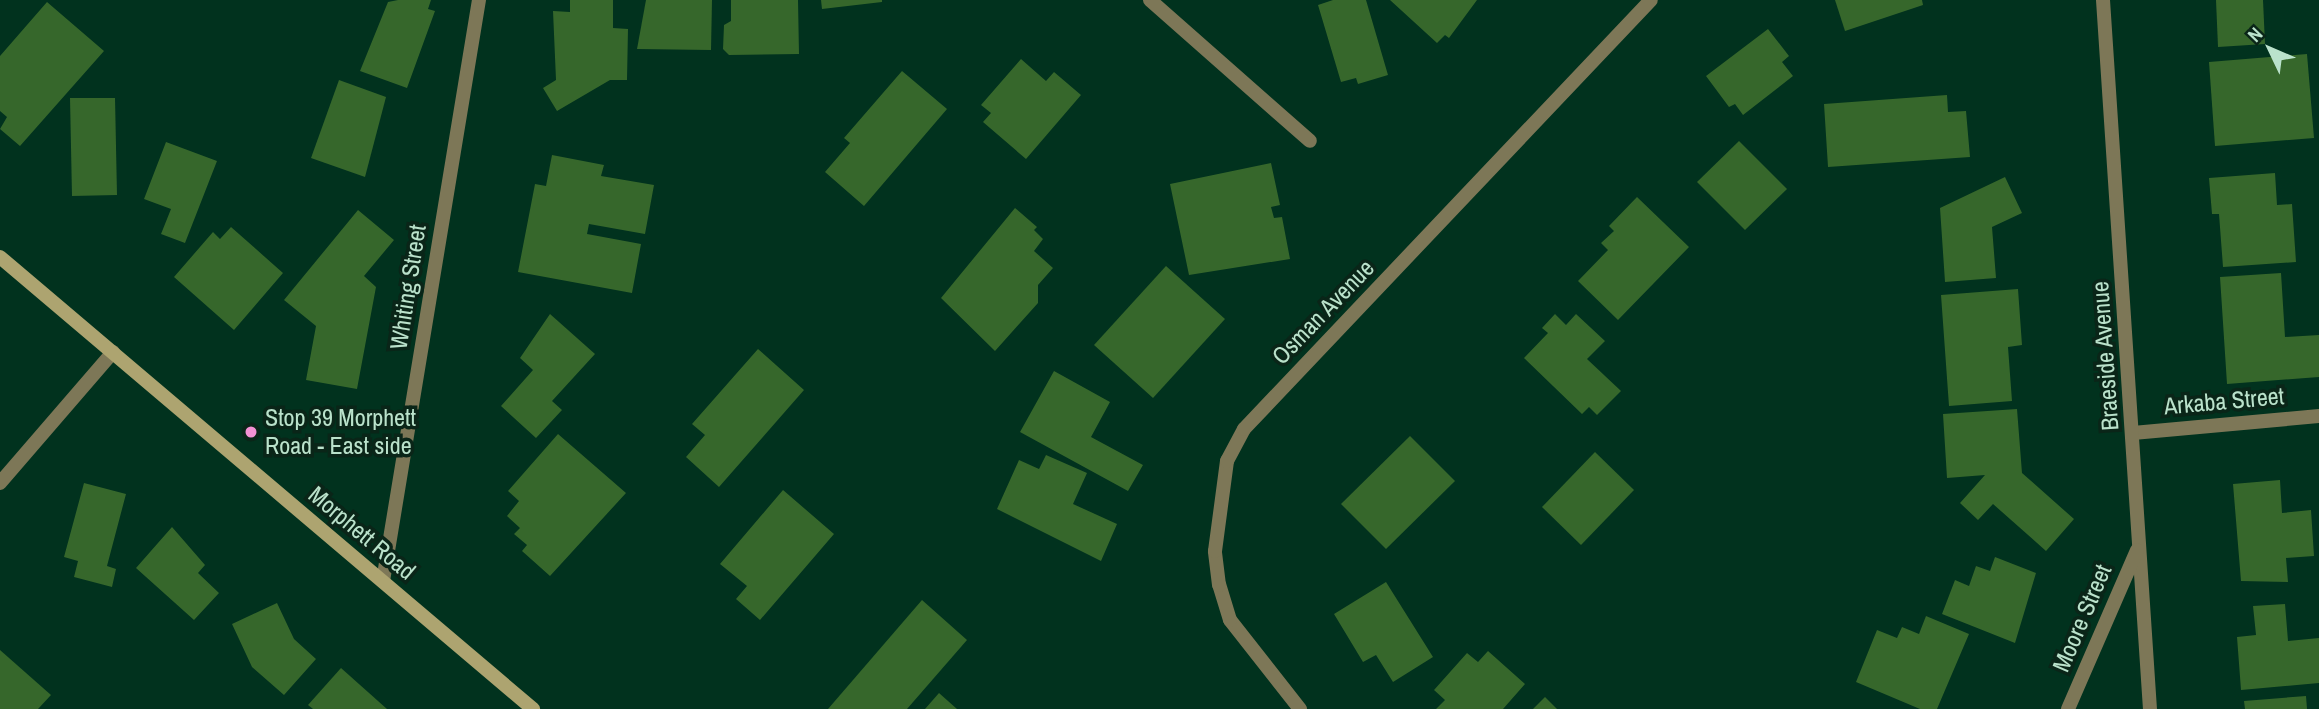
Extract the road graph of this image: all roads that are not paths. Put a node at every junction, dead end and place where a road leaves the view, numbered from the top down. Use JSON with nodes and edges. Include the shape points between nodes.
{"nodes":[{"id":1,"x":479,"y":0,"type":"edge"},
{"id":2,"x":1150,"y":0,"type":"edge"},
{"id":3,"x":1651,"y":0,"type":"edge"},
{"id":4,"x":2103,"y":0,"type":"edge"},
{"id":5,"x":1310,"y":141,"type":"dead end"},
{"id":6,"x":0,"y":257,"type":"edge"},
{"id":7,"x":113,"y":352,"type":"junction"},
{"id":8,"x":2319,"y":416,"type":"edge"},
{"id":9,"x":2133,"y":433,"type":"junction"},
{"id":10,"x":0,"y":483,"type":"edge"},
{"id":11,"x":2139,"y":546,"type":"junction"},
{"id":12,"x":383,"y":581,"type":"junction"},
{"id":13,"x":533,"y":709,"type":"edge"},
{"id":14,"x":1300,"y":709,"type":"edge"},
{"id":15,"x":2068,"y":709,"type":"edge"},
{"id":16,"x":2150,"y":709,"type":"edge"}],
"edges":[{"from":1,"to":12,"type":"street","name":"Whiting Street"},
{"from":2,"to":5,"type":"street"},
{"from":3,"to":14,"type":"street","name":"Osman Avenue","via":[[1244,429],[1227,461],[1218,504],[1219,585],[1230,620]]},
{"from":4,"to":9,"type":"street","name":"Braeside Avenue"},
{"from":6,"to":7,"type":"main road","name":"Morphett Road"},
{"from":7,"to":10,"type":"street"},
{"from":7,"to":12,"type":"main road","name":"Morphett Road"},
{"from":8,"to":9,"type":"street","name":"Arkaba Street"},
{"from":9,"to":11,"type":"street","name":"Braeside Avenue"},
{"from":11,"to":15,"type":"street","name":"Moore Street"},
{"from":11,"to":16,"type":"street","name":"Braeside Avenue"},
{"from":12,"to":13,"type":"main road","name":"Morphett Road"}]}
